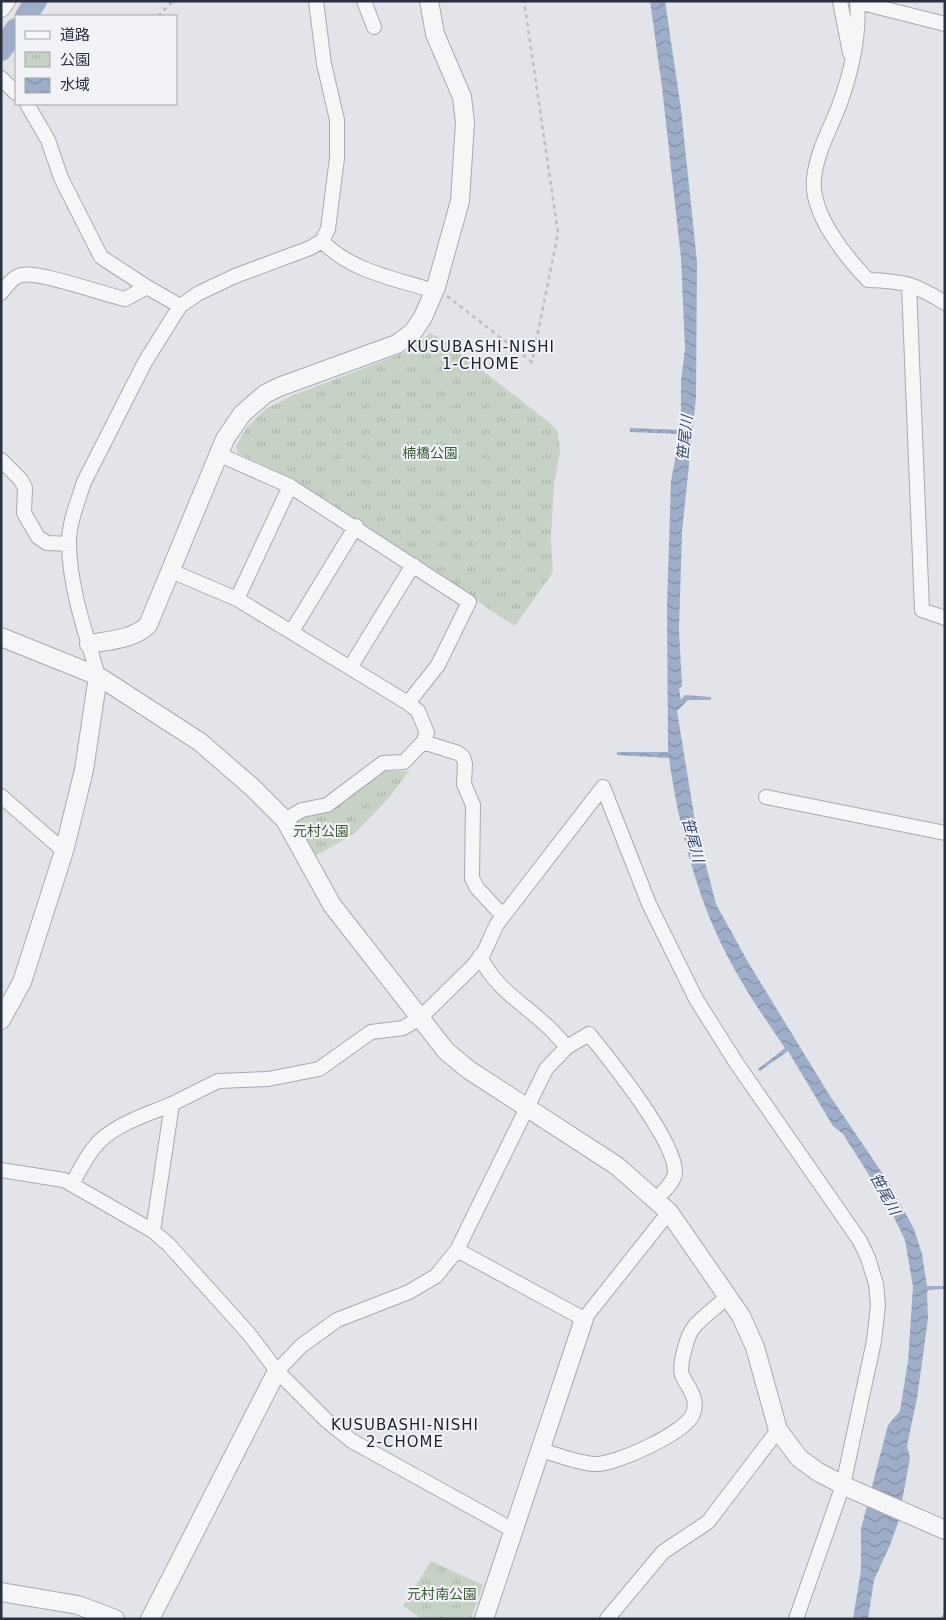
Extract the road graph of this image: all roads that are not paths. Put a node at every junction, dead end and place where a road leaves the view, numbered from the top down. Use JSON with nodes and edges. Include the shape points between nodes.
{"nodes":[{"id":1,"x":6,"y":1,"type":"edge"},
{"id":2,"x":316,"y":1,"type":"edge"},
{"id":3,"x":364,"y":1,"type":"edge"},
{"id":4,"x":429,"y":1,"type":"edge"},
{"id":5,"x":840,"y":1,"type":"edge"},
{"id":6,"x":858,"y":2,"type":"edge"},
{"id":7,"x":1,"y":8,"type":"edge"},
{"id":8,"x":945,"y":24,"type":"edge"},
{"id":9,"x":374,"y":27,"type":"dead end"},
{"id":10,"x":852,"y":59,"type":"junction"},
{"id":11,"x":1,"y":78,"type":"edge"},
{"id":12,"x":15,"y":92,"type":"edge"},
{"id":13,"x":28,"y":105,"type":"edge"},
{"id":14,"x":322,"y":241,"type":"junction"},
{"id":15,"x":909,"y":284,"type":"junction"},
{"id":16,"x":147,"y":288,"type":"junction"},
{"id":17,"x":435,"y":289,"type":"junction"},
{"id":18,"x":1,"y":293,"type":"edge"},
{"id":19,"x":945,"y":303,"type":"edge"},
{"id":20,"x":180,"y":306,"type":"junction"},
{"id":21,"x":218,"y":454,"type":"junction"},
{"id":22,"x":1,"y":460,"type":"edge"},
{"id":23,"x":290,"y":486,"type":"junction"},
{"id":24,"x":356,"y":526,"type":"junction"},
{"id":25,"x":68,"y":544,"type":"junction"},
{"id":26,"x":413,"y":565,"type":"junction"},
{"id":27,"x":171,"y":571,"type":"junction"},
{"id":28,"x":237,"y":599,"type":"junction"},
{"id":29,"x":945,"y":618,"type":"edge"},
{"id":30,"x":292,"y":631,"type":"junction"},
{"id":31,"x":1,"y":637,"type":"edge"},
{"id":32,"x":89,"y":644,"type":"junction"},
{"id":33,"x":351,"y":666,"type":"junction"},
{"id":34,"x":98,"y":676,"type":"junction"},
{"id":35,"x":408,"y":703,"type":"junction"},
{"id":36,"x":423,"y":742,"type":"junction"},
{"id":37,"x":1,"y":796,"type":"edge"},
{"id":38,"x":766,"y":797,"type":"dead end"},
{"id":39,"x":285,"y":820,"type":"junction"},
{"id":40,"x":945,"y":832,"type":"edge"},
{"id":41,"x":64,"y":851,"type":"junction"},
{"id":42,"x":503,"y":916,"type":"junction"},
{"id":43,"x":480,"y":956,"type":"junction"},
{"id":44,"x":420,"y":1018,"type":"junction"},
{"id":45,"x":1,"y":1020,"type":"edge"},
{"id":46,"x":567,"y":1047,"type":"junction"},
{"id":47,"x":172,"y":1104,"type":"junction"},
{"id":48,"x":527,"y":1107,"type":"junction"},
{"id":49,"x":1,"y":1170,"type":"edge"},
{"id":50,"x":72,"y":1184,"type":"junction"},
{"id":51,"x":656,"y":1200,"type":"junction"},
{"id":52,"x":669,"y":1212,"type":"junction"},
{"id":53,"x":152,"y":1231,"type":"junction"},
{"id":54,"x":457,"y":1250,"type":"junction"},
{"id":55,"x":728,"y":1296,"type":"junction"},
{"id":56,"x":584,"y":1319,"type":"junction"},
{"id":57,"x":277,"y":1371,"type":"junction"},
{"id":58,"x":778,"y":1430,"type":"junction"},
{"id":59,"x":540,"y":1450,"type":"junction"},
{"id":60,"x":846,"y":1486,"type":"junction"},
{"id":61,"x":513,"y":1530,"type":"junction"},
{"id":62,"x":945,"y":1530,"type":"edge"},
{"id":63,"x":1,"y":1592,"type":"edge"},
{"id":64,"x":115,"y":1619,"type":"edge"},
{"id":65,"x":150,"y":1619,"type":"edge"},
{"id":66,"x":484,"y":1619,"type":"edge"},
{"id":67,"x":607,"y":1619,"type":"edge"},
{"id":68,"x":796,"y":1619,"type":"edge"}],
"edges":[{"from":1,"to":7,"type":"street"},
{"from":2,"to":14,"type":"street","via":[[324,64],[337,120],[334,195],[328,229]]},
{"from":3,"to":9,"type":"street"},
{"from":4,"to":17,"type":"street","via":[[435,34],[462,97],[465,122],[460,201]]},
{"from":5,"to":10,"type":"street"},
{"from":6,"to":8,"type":"street"},
{"from":6,"to":10,"type":"street","via":[[858,32]]},
{"from":10,"to":15,"type":"street","via":[[839,105],[823,141],[814,179],[817,201],[844,253],[868,280]]},
{"from":11,"to":12,"type":"street"},
{"from":13,"to":16,"type":"street","via":[[48,140],[61,178],[101,256]]},
{"from":14,"to":17,"type":"street","via":[[351,264]]},
{"from":14,"to":20,"type":"street","via":[[235,276]]},
{"from":15,"to":19,"type":"street","via":[[922,288]]},
{"from":15,"to":29,"type":"street","via":[[922,610]]},
{"from":16,"to":18,"type":"street","via":[[125,299],[36,274],[20,275]]},
{"from":16,"to":20,"type":"street"},
{"from":17,"to":21,"type":"street","via":[[421,321],[405,339],[265,394],[242,414]]},
{"from":20,"to":25,"type":"street","via":[[145,362],[84,482]]},
{"from":21,"to":23,"type":"street"},
{"from":21,"to":27,"type":"street"},
{"from":22,"to":25,"type":"street","via":[[25,488],[24,513],[38,537],[47,543]]},
{"from":23,"to":24,"type":"street"},
{"from":23,"to":28,"type":"street"},
{"from":24,"to":26,"type":"street"},
{"from":24,"to":30,"type":"street"},
{"from":25,"to":32,"type":"street","via":[[73,588]]},
{"from":26,"to":33,"type":"street"},
{"from":26,"to":35,"type":"street","via":[[468,602],[438,665]]},
{"from":27,"to":28,"type":"street"},
{"from":27,"to":32,"type":"street","via":[[148,625],[139,633]]},
{"from":28,"to":30,"type":"street"},
{"from":30,"to":33,"type":"street"},
{"from":31,"to":34,"type":"street"},
{"from":32,"to":34,"type":"street"},
{"from":33,"to":35,"type":"street"},
{"from":34,"to":39,"type":"street","via":[[200,742]]},
{"from":34,"to":41,"type":"street","via":[[84,770]]},
{"from":35,"to":36,"type":"street","via":[[423,720],[426,733]]},
{"from":36,"to":39,"type":"street","via":[[404,762],[382,763],[327,804],[302,810]]},
{"from":36,"to":42,"type":"street","via":[[458,752],[463,757],[464,784],[474,805],[472,878]]},
{"from":37,"to":41,"type":"street"},
{"from":38,"to":40,"type":"street"},
{"from":39,"to":44,"type":"street","via":[[332,905]]},
{"from":41,"to":45,"type":"street","via":[[22,982]]},
{"from":42,"to":43,"type":"street"},
{"from":42,"to":60,"type":"street","via":[[603,788],[649,904],[696,999],[737,1064],[860,1241],[868,1258],[878,1305]]},
{"from":43,"to":44,"type":"street"},
{"from":43,"to":46,"type":"street","via":[[497,983],[547,1025]]},
{"from":44,"to":47,"type":"street","via":[[403,1028],[371,1032],[319,1069],[268,1079],[218,1081]]},
{"from":44,"to":48,"type":"street","via":[[446,1051],[469,1070]]},
{"from":46,"to":48,"type":"street","via":[[546,1069]]},
{"from":46,"to":51,"type":"street","via":[[588,1034],[616,1068],[652,1122],[670,1153],[675,1173]]},
{"from":47,"to":50,"type":"street","via":[[117,1128],[102,1139]]},
{"from":47,"to":53,"type":"street"},
{"from":48,"to":51,"type":"street","via":[[616,1166]]},
{"from":48,"to":54,"type":"street"},
{"from":49,"to":50,"type":"street"},
{"from":50,"to":53,"type":"street"},
{"from":51,"to":52,"type":"street"},
{"from":52,"to":55,"type":"street"},
{"from":52,"to":56,"type":"street"},
{"from":53,"to":57,"type":"street","via":[[169,1245],[249,1334]]},
{"from":54,"to":56,"type":"street"},
{"from":54,"to":57,"type":"street","via":[[436,1276],[409,1292],[337,1320],[302,1346]]},
{"from":55,"to":58,"type":"street","via":[[742,1316],[755,1347]]},
{"from":55,"to":59,"type":"street","via":[[692,1329],[681,1363],[682,1374],[695,1402],[693,1414],[686,1422],[650,1448],[597,1464]]},
{"from":56,"to":59,"type":"street"},
{"from":57,"to":61,"type":"street","via":[[327,1421],[352,1440]]},
{"from":57,"to":65,"type":"street"},
{"from":58,"to":60,"type":"street","via":[[799,1458]]},
{"from":58,"to":67,"type":"street","via":[[708,1522],[663,1552]]},
{"from":59,"to":61,"type":"street"},
{"from":60,"to":62,"type":"street"},
{"from":60,"to":68,"type":"street"},
{"from":61,"to":66,"type":"street"},
{"from":63,"to":64,"type":"street","via":[[78,1605]]}]}
